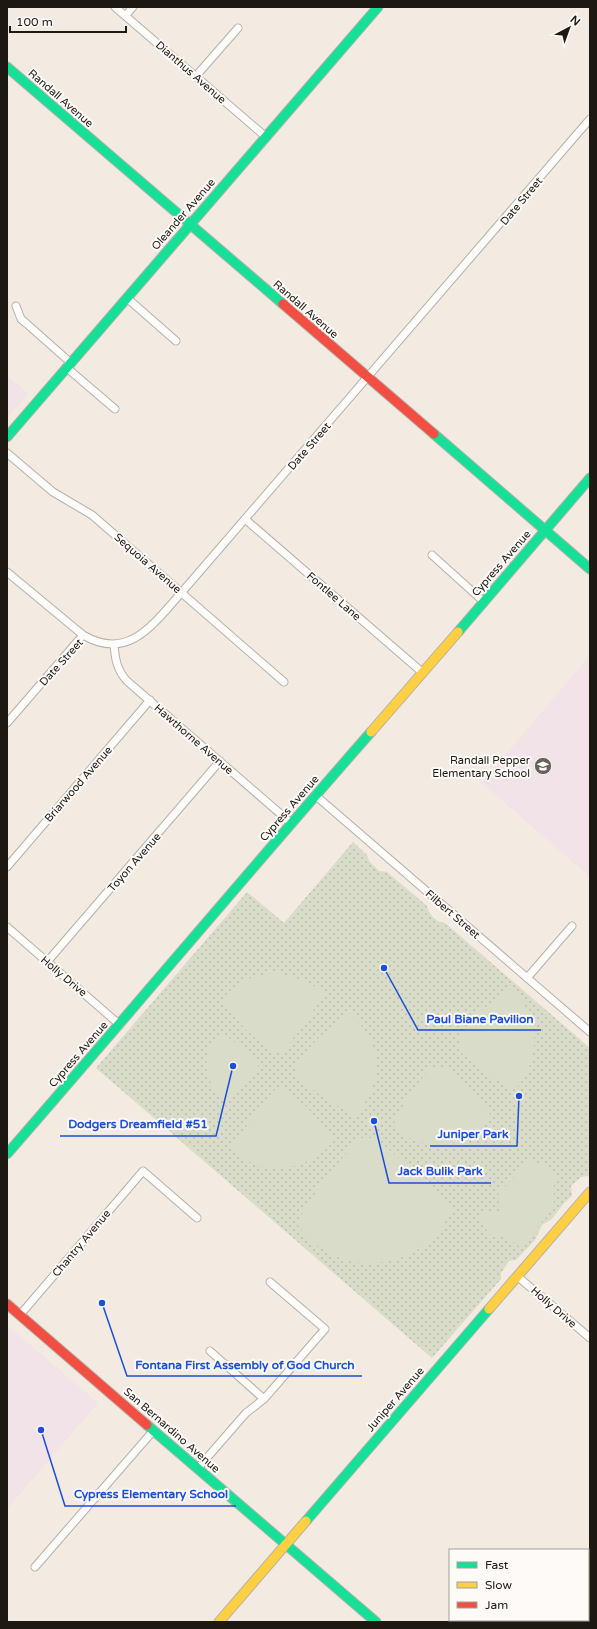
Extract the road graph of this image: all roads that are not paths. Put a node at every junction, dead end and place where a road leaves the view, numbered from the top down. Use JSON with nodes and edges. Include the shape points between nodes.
{"nodes":[{"id":1,"x":115,"y":7,"type":"edge"},
{"id":2,"x":133,"y":7,"type":"edge"},
{"id":3,"x":378,"y":7,"type":"edge"},
{"id":4,"x":125,"y":16,"type":"junction"},
{"id":5,"x":238,"y":28,"type":"dead end"},
{"id":6,"x":8,"y":69,"type":"edge"},
{"id":7,"x":196,"y":76,"type":"junction"},
{"id":8,"x":590,"y":120,"type":"edge"},
{"id":9,"x":266,"y":136,"type":"junction"},
{"id":10,"x":190,"y":225,"type":"junction"},
{"id":11,"x":127,"y":298,"type":"junction"},
{"id":12,"x":16,"y":306,"type":"dead end"},
{"id":13,"x":176,"y":340,"type":"dead end"},
{"id":14,"x":69,"y":365,"type":"junction"},
{"id":15,"x":367,"y":378,"type":"junction"},
{"id":16,"x":115,"y":409,"type":"dead end"},
{"id":17,"x":7,"y":437,"type":"edge"},
{"id":18,"x":7,"y":452,"type":"edge"},
{"id":19,"x":590,"y":478,"type":"edge"},
{"id":20,"x":245,"y":519,"type":"junction"},
{"id":21,"x":545,"y":530,"type":"junction"},
{"id":22,"x":432,"y":555,"type":"dead end"},
{"id":23,"x":590,"y":569,"type":"edge"},
{"id":24,"x":9,"y":576,"type":"edge"},
{"id":25,"x":182,"y":592,"type":"junction"},
{"id":26,"x":484,"y":602,"type":"junction"},
{"id":27,"x":83,"y":635,"type":"junction"},
{"id":28,"x":114,"y":644,"type":"junction"},
{"id":29,"x":423,"y":673,"type":"junction"},
{"id":30,"x":284,"y":682,"type":"dead end"},
{"id":31,"x":150,"y":700,"type":"junction"},
{"id":32,"x":7,"y":723,"type":"edge"},
{"id":33,"x":220,"y":761,"type":"junction"},
{"id":34,"x":316,"y":795,"type":"junction"},
{"id":35,"x":291,"y":823,"type":"junction"},
{"id":36,"x":7,"y":867,"type":"edge"},
{"id":37,"x":572,"y":926,"type":"dead end"},
{"id":38,"x":7,"y":927,"type":"edge"},
{"id":39,"x":48,"y":962,"type":"junction"},
{"id":40,"x":527,"y":978,"type":"junction"},
{"id":41,"x":120,"y":1025,"type":"junction"},
{"id":42,"x":590,"y":1032,"type":"edge"},
{"id":43,"x":7,"y":1154,"type":"edge"},
{"id":44,"x":590,"y":1192,"type":"edge"},
{"id":45,"x":197,"y":1218,"type":"dead end"},
{"id":46,"x":517,"y":1276,"type":"junction"},
{"id":47,"x":270,"y":1282,"type":"dead end"},
{"id":48,"x":7,"y":1304,"type":"edge"},
{"id":49,"x":20,"y":1315,"type":"junction"},
{"id":50,"x":590,"y":1338,"type":"edge"},
{"id":51,"x":210,"y":1351,"type":"dead end"},
{"id":52,"x":264,"y":1398,"type":"junction"},
{"id":53,"x":154,"y":1430,"type":"junction"},
{"id":54,"x":198,"y":1468,"type":"junction"},
{"id":55,"x":286,"y":1544,"type":"junction"},
{"id":56,"x":36,"y":1567,"type":"dead end"},
{"id":57,"x":219,"y":1622,"type":"edge"},
{"id":58,"x":376,"y":1622,"type":"edge"}],
"edges":[{"from":1,"to":4,"type":"street","name":"Dianthus Avenue"},
{"from":2,"to":4,"type":"street"},
{"from":3,"to":9,"type":"street","name":"Oleander Avenue"},
{"from":4,"to":7,"type":"street","name":"Dianthus Avenue"},
{"from":5,"to":7,"type":"street"},
{"from":6,"to":10,"type":"street","name":"Randall Avenue"},
{"from":7,"to":9,"type":"street","name":"Dianthus Avenue"},
{"from":8,"to":15,"type":"street","name":"Date Street"},
{"from":9,"to":10,"type":"street","name":"Oleander Avenue"},
{"from":10,"to":11,"type":"street","name":"Oleander Avenue"},
{"from":10,"to":15,"type":"street","name":"Randall Avenue"},
{"from":11,"to":13,"type":"street"},
{"from":11,"to":14,"type":"street","name":"Oleander Avenue"},
{"from":12,"to":14,"type":"street","via":[[22,319]]},
{"from":14,"to":16,"type":"street"},
{"from":14,"to":17,"type":"street","name":"Oleander Avenue"},
{"from":15,"to":20,"type":"street","name":"Date Street"},
{"from":15,"to":21,"type":"street","name":"Randall Avenue"},
{"from":18,"to":25,"type":"street","name":"Sequoia Avenue","via":[[52,492],[92,515]]},
{"from":19,"to":21,"type":"street","name":"Cypress Avenue"},
{"from":20,"to":25,"type":"street","name":"Date Street"},
{"from":20,"to":29,"type":"street","name":"Fontlee Lane"},
{"from":21,"to":23,"type":"street","name":"Randall Avenue"},
{"from":21,"to":26,"type":"street","name":"Cypress Avenue"},
{"from":22,"to":26,"type":"street"},
{"from":24,"to":27,"type":"street"},
{"from":25,"to":28,"type":"street","name":"Date Street","via":[[143,634],[135,639]]},
{"from":25,"to":30,"type":"street","name":"Sequoia Avenue"},
{"from":26,"to":29,"type":"street","name":"Cypress Avenue"},
{"from":27,"to":28,"type":"street","name":"Date Street","via":[[96,642]]},
{"from":27,"to":32,"type":"street","name":"Date Street"},
{"from":28,"to":31,"type":"street","name":"Hawthorne Avenue","via":[[114,656],[121,674]]},
{"from":29,"to":34,"type":"street","name":"Cypress Avenue"},
{"from":31,"to":33,"type":"street","name":"Hawthorne Avenue"},
{"from":31,"to":36,"type":"street","name":"Briarwood Avenue"},
{"from":33,"to":35,"type":"street","name":"Hawthorne Avenue"},
{"from":33,"to":39,"type":"street","name":"Toyon Avenue"},
{"from":34,"to":35,"type":"street","name":"Cypress Avenue"},
{"from":34,"to":40,"type":"street","name":"Filbert Street"},
{"from":35,"to":41,"type":"street","name":"Cypress Avenue"},
{"from":37,"to":40,"type":"street"},
{"from":38,"to":39,"type":"street","name":"Holly Drive"},
{"from":39,"to":41,"type":"street","name":"Holly Drive"},
{"from":40,"to":42,"type":"street","name":"Filbert Street"},
{"from":41,"to":43,"type":"street","name":"Cypress Avenue"},
{"from":44,"to":46,"type":"street","name":"Juniper Avenue"},
{"from":45,"to":49,"type":"street","name":"Chantry Avenue","via":[[143,1171]]},
{"from":46,"to":50,"type":"street","name":"Holly Drive"},
{"from":46,"to":55,"type":"street","name":"Juniper Avenue"},
{"from":47,"to":52,"type":"street","via":[[325,1329]]},
{"from":48,"to":49,"type":"street","name":"San Bernardino Avenue"},
{"from":49,"to":53,"type":"street","name":"San Bernardino Avenue"},
{"from":51,"to":52,"type":"street"},
{"from":52,"to":54,"type":"street","via":[[246,1412]]},
{"from":53,"to":54,"type":"street","name":"San Bernardino Avenue"},
{"from":53,"to":56,"type":"street"},
{"from":54,"to":55,"type":"street","name":"San Bernardino Avenue"},
{"from":55,"to":57,"type":"street","name":"Juniper Avenue"},
{"from":55,"to":58,"type":"street","name":"San Bernardino Avenue"}]}
